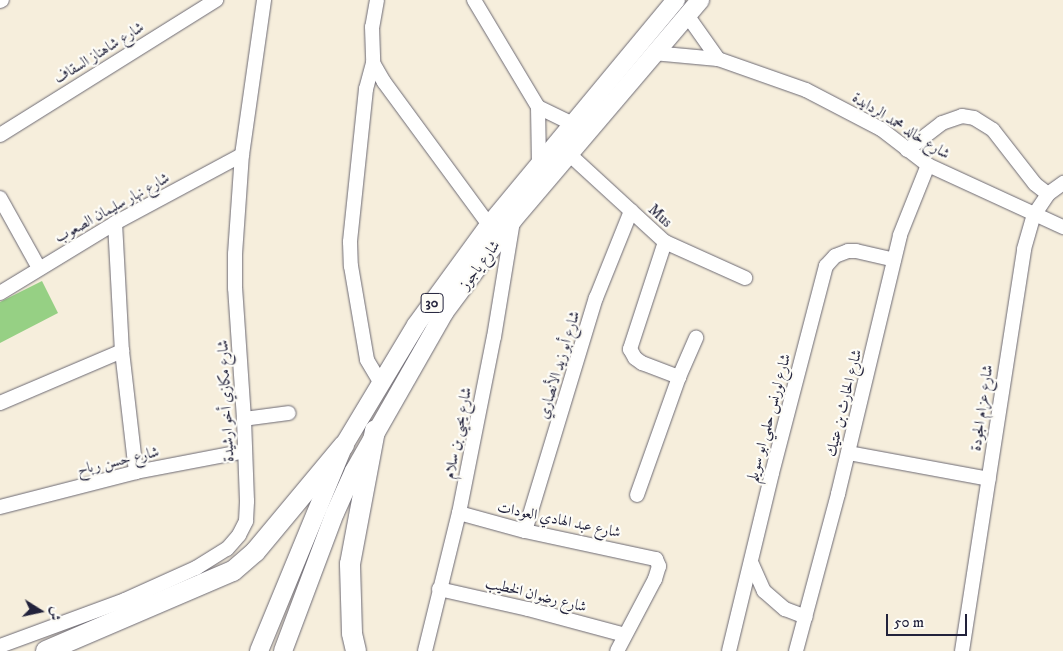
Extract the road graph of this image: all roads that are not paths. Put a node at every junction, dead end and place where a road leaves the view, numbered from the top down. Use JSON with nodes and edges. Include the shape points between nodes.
{"nodes":[{"id":1,"x":216,"y":0,"type":"edge"},
{"id":2,"x":264,"y":0,"type":"edge"},
{"id":3,"x":378,"y":0,"type":"edge"},
{"id":4,"x":474,"y":0,"type":"edge"},
{"id":5,"x":676,"y":0,"type":"edge"},
{"id":6,"x":700,"y":0,"type":"edge"},
{"id":7,"x":687,"y":15,"type":"junction"},
{"id":8,"x":653,"y":53,"type":"junction"},
{"id":9,"x":718,"y":58,"type":"junction"},
{"id":10,"x":373,"y":63,"type":"junction"},
{"id":11,"x":538,"y":107,"type":"junction"},
{"id":12,"x":573,"y":124,"type":"junction"},
{"id":13,"x":0,"y":135,"type":"edge"},
{"id":14,"x":907,"y":150,"type":"junction"},
{"id":15,"x":569,"y":154,"type":"junction"},
{"id":16,"x":242,"y":155,"type":"junction"},
{"id":17,"x":928,"y":165,"type":"junction"},
{"id":18,"x":539,"y":166,"type":"junction"},
{"id":19,"x":1063,"y":183,"type":"edge"},
{"id":20,"x":1048,"y":194,"type":"junction"},
{"id":21,"x":0,"y":198,"type":"edge"},
{"id":22,"x":631,"y":212,"type":"junction"},
{"id":23,"x":1034,"y":214,"type":"junction"},
{"id":24,"x":513,"y":220,"type":"junction"},
{"id":25,"x":115,"y":223,"type":"junction"},
{"id":26,"x":489,"y":225,"type":"junction"},
{"id":27,"x":1063,"y":227,"type":"edge"},
{"id":28,"x":665,"y":242,"type":"junction"},
{"id":29,"x":894,"y":260,"type":"junction"},
{"id":30,"x":39,"y":268,"type":"junction"},
{"id":31,"x":745,"y":278,"type":"dead end"},
{"id":32,"x":0,"y":293,"type":"edge"},
{"id":33,"x":696,"y":338,"type":"dead end"},
{"id":34,"x":122,"y":351,"type":"junction"},
{"id":35,"x":679,"y":377,"type":"junction"},
{"id":36,"x":380,"y":382,"type":"junction"},
{"id":37,"x":0,"y":403,"type":"edge"},
{"id":38,"x":288,"y":413,"type":"dead end"},
{"id":39,"x":244,"y":419,"type":"junction"},
{"id":40,"x":375,"y":430,"type":"junction"},
{"id":41,"x":344,"y":445,"type":"junction"},
{"id":42,"x":245,"y":451,"type":"junction"},
{"id":43,"x":848,"y":453,"type":"junction"},
{"id":44,"x":136,"y":472,"type":"junction"},
{"id":45,"x":989,"y":479,"type":"junction"},
{"id":46,"x":637,"y":495,"type":"dead end"},
{"id":47,"x":0,"y":508,"type":"edge"},
{"id":48,"x":459,"y":513,"type":"junction"},
{"id":49,"x":525,"y":531,"type":"junction"},
{"id":50,"x":750,"y":561,"type":"junction"},
{"id":51,"x":440,"y":589,"type":"junction"},
{"id":52,"x":806,"y":617,"type":"junction"},
{"id":53,"x":625,"y":635,"type":"junction"},
{"id":54,"x":0,"y":646,"type":"edge"},
{"id":55,"x":46,"y":651,"type":"edge"},
{"id":56,"x":259,"y":651,"type":"edge"},
{"id":57,"x":283,"y":651,"type":"edge"},
{"id":58,"x":356,"y":651,"type":"edge"},
{"id":59,"x":425,"y":651,"type":"edge"},
{"id":60,"x":617,"y":651,"type":"edge"},
{"id":61,"x":729,"y":651,"type":"edge"},
{"id":62,"x":796,"y":651,"type":"edge"},
{"id":63,"x":962,"y":651,"type":"edge"}],
"edges":[{"from":1,"to":13,"type":"street","name":"شارع شاهناز السقاف"},
{"from":2,"to":16,"type":"street","name":"شارع مكازي أخو ارشيدة"},
{"from":3,"to":10,"type":"street","via":[[372,27]]},
{"from":4,"to":11,"type":"street"},
{"from":5,"to":12,"type":"main road","name":"شارع ياجوز","number":"30"},
{"from":6,"to":7,"type":"main road","name":"شارع ياجوز","number":"30"},
{"from":7,"to":8,"type":"main road","name":"شارع ياجوز","number":"30"},
{"from":7,"to":9,"type":"street"},
{"from":8,"to":9,"type":"street","name":"شارع خالد محمد الردايدة"},
{"from":8,"to":15,"type":"main road","name":"شارع ياجوز","number":"30"},
{"from":9,"to":14,"type":"street","name":"شارع خالد محمد الردايدة","via":[[832,103],[881,129]]},
{"from":10,"to":26,"type":"street"},
{"from":10,"to":36,"type":"street","via":[[366,89],[350,242],[352,274],[367,360]]},
{"from":11,"to":12,"type":"street"},
{"from":11,"to":18,"type":"street"},
{"from":12,"to":18,"type":"main road","name":"شارع ياجوز","number":"30"},
{"from":14,"to":17,"type":"street","name":"شارع خالد محمد الردايدة"},
{"from":14,"to":20,"type":"street","via":[[942,123],[962,116],[974,118],[993,130],[1035,184]]},
{"from":15,"to":22,"type":"street","name":"Mus"},
{"from":15,"to":24,"type":"main road","name":"شارع ياجوز","number":"30"},
{"from":16,"to":25,"type":"street","name":"شارع نهار سليمان الصعوب"},
{"from":16,"to":39,"type":"street","name":"شارع مكازي أخو ارشيدة","via":[[235,288]]},
{"from":17,"to":23,"type":"street","name":"شارع خالد محمد الردايدة"},
{"from":17,"to":29,"type":"street","name":"شارع الحارث بن عتيك","via":[[907,215]]},
{"from":18,"to":26,"type":"main road","name":"شارع ياجوز","number":"30"},
{"from":19,"to":20,"type":"street","name":"شارع عزام الجودة"},
{"from":20,"to":23,"type":"street","name":"شارع عزام الجودة"},
{"from":21,"to":30,"type":"street"},
{"from":22,"to":28,"type":"street","name":"Mus"},
{"from":22,"to":49,"type":"street","name":"شارع أبو زيد الأنصاري","via":[[596,298]]},
{"from":23,"to":27,"type":"street","name":"شارع خالد محمد الردايدة"},
{"from":23,"to":45,"type":"street","name":"شارع عزام الجودة","via":[[1024,249],[1010,329]]},
{"from":24,"to":40,"type":"main road","name":"شارع ياجوز","number":"30","via":[[444,313]]},
{"from":24,"to":48,"type":"street","name":"شارع يحيى بن سلام","via":[[494,337]]},
{"from":25,"to":30,"type":"street","name":"شارع نهار سليمان الصعوب"},
{"from":25,"to":34,"type":"street"},
{"from":26,"to":36,"type":"main road","name":"شارع ياجوز","number":"30","via":[[416,325]]},
{"from":28,"to":31,"type":"street","name":"Mus"},
{"from":28,"to":35,"type":"street","via":[[630,349],[642,363]]},
{"from":29,"to":43,"type":"street","name":"شارع الحارث بن عتيك"},
{"from":29,"to":50,"type":"street","name":"شارع لورنس حلمي ابو سويلم","via":[[856,250],[835,256],[826,266]]},
{"from":30,"to":32,"type":"street","name":"شارع نهار سليمان الصعوب"},
{"from":33,"to":35,"type":"street"},
{"from":34,"to":37,"type":"street"},
{"from":34,"to":44,"type":"street"},
{"from":35,"to":46,"type":"street"},
{"from":36,"to":41,"type":"main road","name":"شارع ياجوز","number":"30"},
{"from":38,"to":39,"type":"street"},
{"from":39,"to":42,"type":"street","name":"شارع مكازي أخو ارشيدة"},
{"from":40,"to":57,"type":"main road","name":"شارع ياجوز","number":"30","via":[[335,513]]},
{"from":40,"to":58,"type":"highway","via":[[350,564],[352,632]]},
{"from":41,"to":55,"type":"highway","via":[[256,552],[232,572]]},
{"from":41,"to":56,"type":"main road","name":"شارع ياجوز","number":"30"},
{"from":42,"to":44,"type":"street","name":"شارع حسن رباح"},
{"from":42,"to":54,"type":"street","name":"شارع مكازي أخو ارشيدة","via":[[246,521],[239,536],[227,549],[196,568],[125,600]]},
{"from":43,"to":45,"type":"street"},
{"from":43,"to":52,"type":"street","name":"شارع الحارث بن عتيك"},
{"from":44,"to":47,"type":"street","name":"شارع حسن رباح"},
{"from":45,"to":63,"type":"street","name":"شارع عزام الجودة"},
{"from":48,"to":49,"type":"street","name":"شارع عبد الهادي العودات"},
{"from":48,"to":51,"type":"street","name":"شارع يحيى بن سلام"},
{"from":49,"to":53,"type":"street","name":"شارع عبد الهادي العودات","via":[[652,556],[658,562],[647,596]]},
{"from":50,"to":52,"type":"street","via":[[764,591],[785,609]]},
{"from":50,"to":61,"type":"street","name":"شارع لورنس حلمي ابو سويلم"},
{"from":51,"to":53,"type":"street","name":"شارع رضوان الخطيب"},
{"from":51,"to":59,"type":"street","name":"شارع يحيى بن سلام"},
{"from":52,"to":62,"type":"street","name":"شارع الحارث بن عتيك"},
{"from":53,"to":60,"type":"street"}]}
